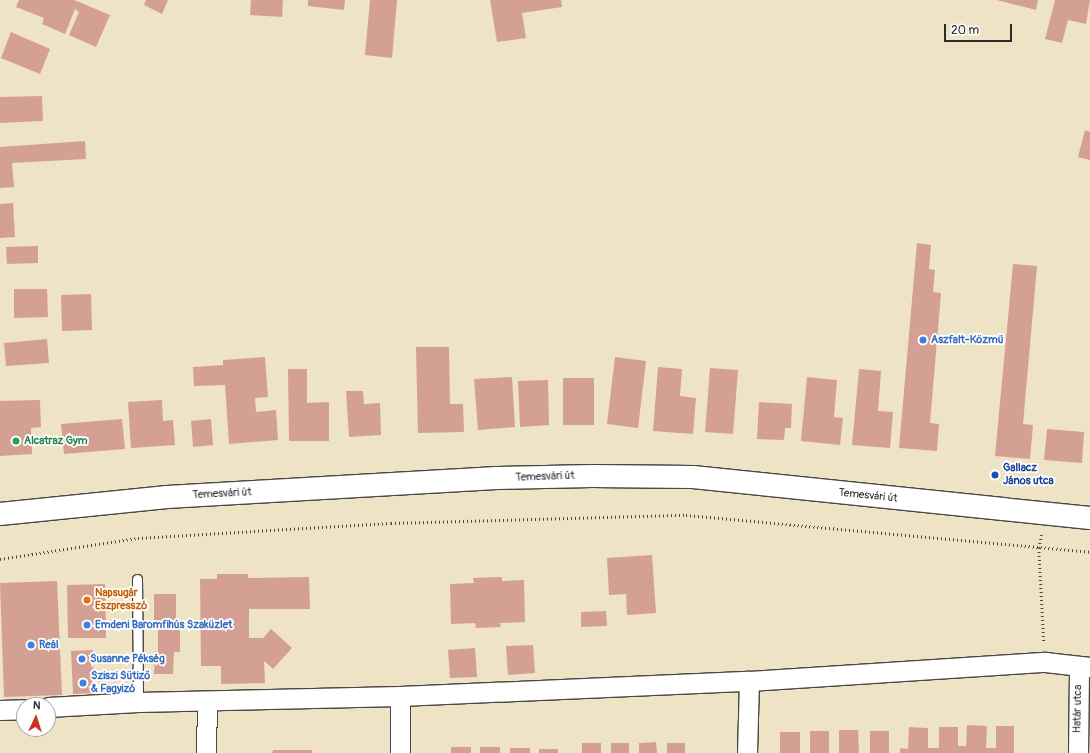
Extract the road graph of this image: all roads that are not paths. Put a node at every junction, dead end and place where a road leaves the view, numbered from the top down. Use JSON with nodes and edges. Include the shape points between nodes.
{"nodes":[{"id":1,"x":0,"y":514,"type":"edge"},
{"id":2,"x":1090,"y":518,"type":"edge"},
{"id":3,"x":137,"y":579,"type":"dead end"},
{"id":4,"x":1085,"y":666,"type":"edge"},
{"id":5,"x":749,"y":681,"type":"junction"},
{"id":6,"x":400,"y":696,"type":"junction"},
{"id":7,"x":138,"y":702,"type":"junction"},
{"id":8,"x":207,"y":702,"type":"junction"},
{"id":9,"x":56,"y":707,"type":"edge"},
{"id":10,"x":16,"y":709,"type":"edge"},
{"id":11,"x":0,"y":710,"type":"edge"},
{"id":12,"x":206,"y":753,"type":"edge"},
{"id":13,"x":400,"y":753,"type":"edge"},
{"id":14,"x":747,"y":753,"type":"edge"},
{"id":15,"x":1078,"y":753,"type":"edge"}],
"edges":[{"from":1,"to":2,"type":"street","name":"Temesvári út","via":[[167,497],[488,479],[592,476],[693,477]]},
{"from":3,"to":7,"type":"lane"},
{"from":4,"to":5,"type":"street","via":[[1045,662]]},
{"from":4,"to":15,"type":"street","name":"Határ utca"},
{"from":5,"to":6,"type":"street"},
{"from":5,"to":14,"type":"street"},
{"from":6,"to":8,"type":"street"},
{"from":6,"to":13,"type":"street"},
{"from":7,"to":8,"type":"street"},
{"from":7,"to":9,"type":"street"},
{"from":8,"to":12,"type":"street"},
{"from":10,"to":11,"type":"street"}]}
